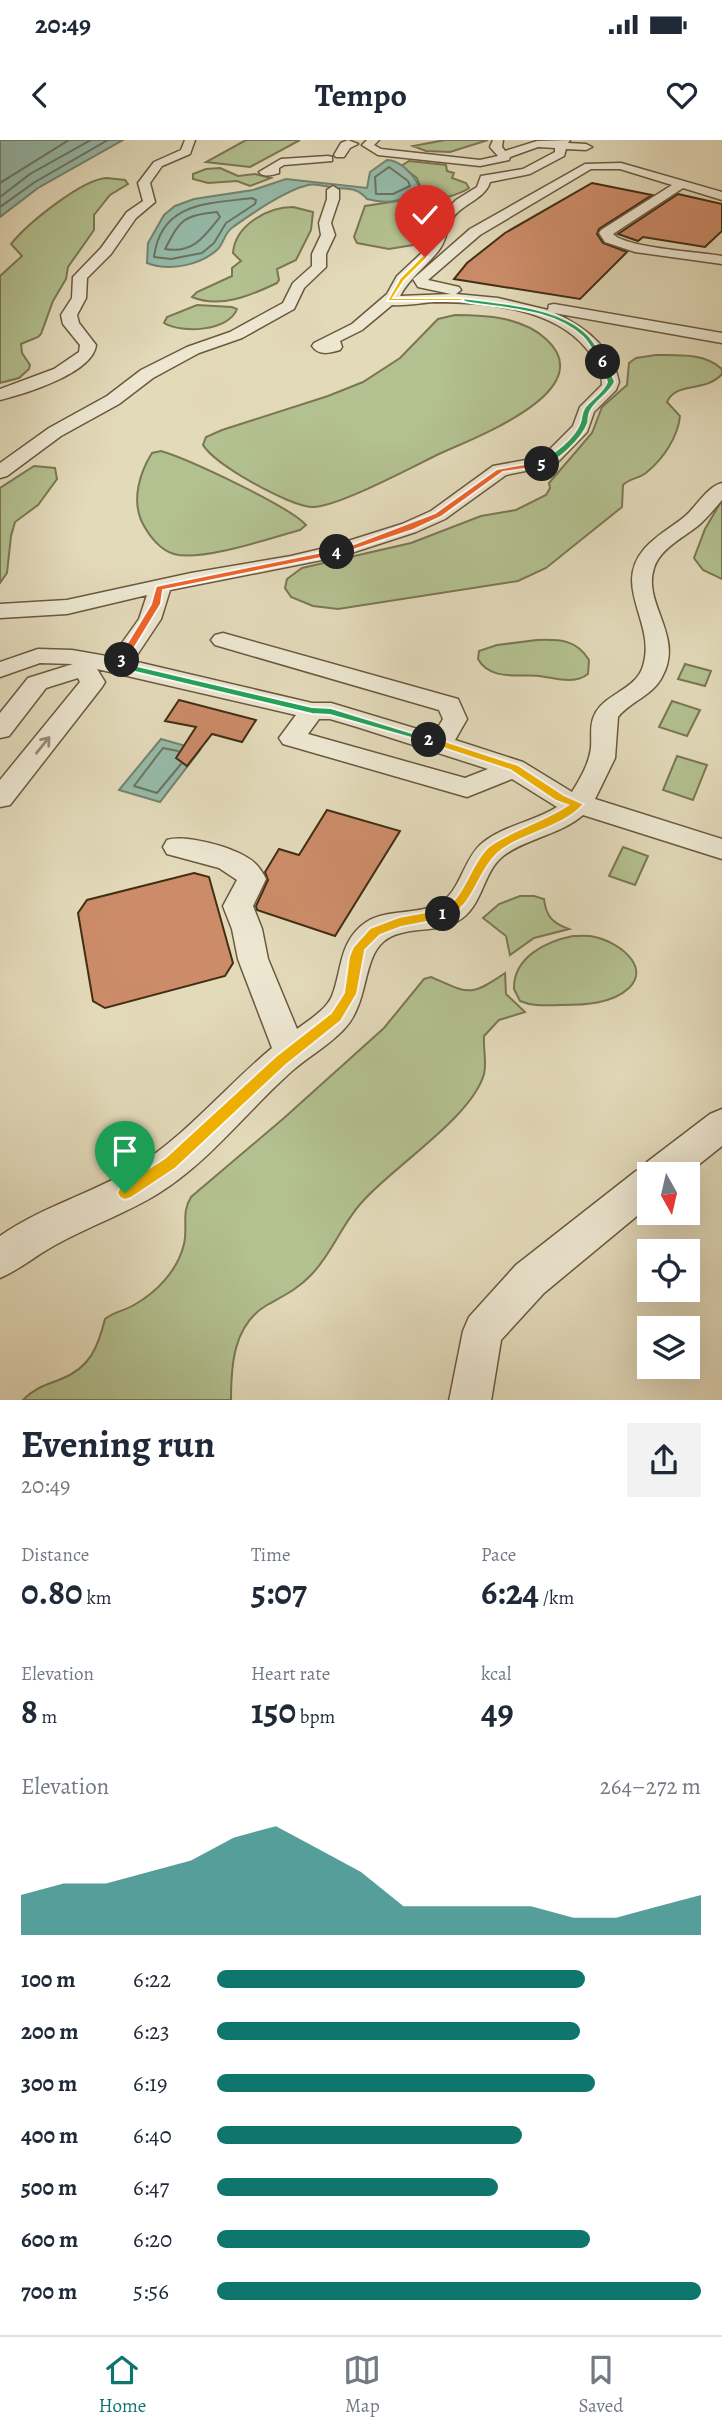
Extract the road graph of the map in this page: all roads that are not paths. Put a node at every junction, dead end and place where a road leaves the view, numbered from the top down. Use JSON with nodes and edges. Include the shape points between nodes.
{"nodes":[{"id":1,"x":190,"y":140,"type":"edge"},
{"id":2,"x":563,"y":142,"type":"edge"},
{"id":3,"x":373,"y":146,"type":"edge"},
{"id":4,"x":586,"y":146,"type":"dead end"},
{"id":5,"x":296,"y":149,"type":"dead end"},
{"id":6,"x":503,"y":150,"type":"edge"},
{"id":7,"x":324,"y":175,"type":"junction"},
{"id":8,"x":681,"y":184,"type":"junction"},
{"id":9,"x":722,"y":196,"type":"edge"},
{"id":10,"x":722,"y":260,"type":"edge"},
{"id":11,"x":389,"y":300,"type":"junction"},
{"id":12,"x":722,"y":338,"type":"edge"},
{"id":13,"x":332,"y":340,"type":"dead end"},
{"id":14,"x":0,"y":395,"type":"edge"},
{"id":15,"x":0,"y":472,"type":"edge"},
{"id":16,"x":722,"y":489,"type":"edge"},
{"id":17,"x":159,"y":588,"type":"junction"},
{"id":18,"x":0,"y":611,"type":"edge"},
{"id":19,"x":223,"y":640,"type":"dead end"},
{"id":20,"x":87,"y":665,"type":"junction"},
{"id":21,"x":118,"y":665,"type":"junction"},
{"id":22,"x":0,"y":670,"type":"edge"},
{"id":23,"x":312,"y":711,"type":"junction"},
{"id":24,"x":0,"y":730,"type":"edge"},
{"id":25,"x":441,"y":743,"type":"junction"},
{"id":26,"x":514,"y":768,"type":"junction"},
{"id":27,"x":0,"y":798,"type":"edge"},
{"id":28,"x":578,"y":804,"type":"junction"},
{"id":29,"x":177,"y":847,"type":"dead end"},
{"id":30,"x":722,"y":849,"type":"edge"},
{"id":31,"x":252,"y":878,"type":"junction"},
{"id":32,"x":221,"y":894,"type":"dead end"},
{"id":33,"x":290,"y":1053,"type":"junction"},
{"id":34,"x":722,"y":1125,"type":"edge"},
{"id":35,"x":675,"y":1162,"type":"edge"},
{"id":36,"x":637,"y":1193,"type":"edge"},
{"id":37,"x":0,"y":1259,"type":"edge"},
{"id":38,"x":470,"y":1400,"type":"edge"}],
"edges":[{"from":1,"to":14,"type":"lane","via":[[186,152],[156,167],[144,183],[149,202],[131,215],[80,278],[79,298],[69,315],[88,345],[87,354],[60,373]]},
{"from":2,"to":4,"type":"street"},
{"from":2,"to":6,"type":"street"},
{"from":2,"to":11,"type":"street","via":[[557,156],[529,170],[485,179],[482,189],[446,218],[434,248],[402,279]]},
{"from":3,"to":6,"type":"street","via":[[480,163],[500,161],[505,158]]},
{"from":3,"to":7,"type":"street","via":[[341,153]]},
{"from":5,"to":7,"type":"street","via":[[273,166]]},
{"from":7,"to":15,"type":"street","via":[[333,199],[325,223],[328,235],[318,254],[319,267],[298,286],[289,306],[148,374]]},
{"from":8,"to":9,"type":"street"},
{"from":8,"to":10,"type":"street","via":[[606,233],[607,237],[627,245]]},
{"from":8,"to":12,"type":"street","via":[[621,166],[589,166],[475,232],[420,281]]},
{"from":11,"to":13,"type":"street","via":[[357,327]]},
{"from":11,"to":17,"type":"street","via":[[480,302],[561,320],[592,344],[610,386],[586,411],[576,434],[548,461],[500,470],[426,521],[335,552]]},
{"from":16,"to":28,"type":"street","via":[[694,519],[655,548],[644,566],[641,583],[656,635],[655,663],[642,688],[607,714],[603,756]]},
{"from":17,"to":18,"type":"street","via":[[67,607]]},
{"from":17,"to":21,"type":"street","via":[[147,622]]},
{"from":19,"to":25,"type":"street","via":[[449,705],[455,719]]},
{"from":20,"to":21,"type":"lane"},
{"from":20,"to":22,"type":"lane","via":[[72,657],[38,656]]},
{"from":20,"to":24,"type":"street","via":[[37,683]]},
{"from":27,"to":20,"type":"street","one_way":true,"via":[[93,682]]},
{"from":21,"to":23,"type":"lane"},
{"from":23,"to":25,"type":"street","via":[[331,711]]},
{"from":23,"to":26,"type":"lane","via":[[292,738],[467,788]]},
{"from":25,"to":26,"type":"street"},
{"from":26,"to":28,"type":"street","via":[[560,798]]},
{"from":28,"to":30,"type":"street"},
{"from":28,"to":33,"type":"street","via":[[493,849],[464,897],[449,912],[375,931],[360,947],[350,994],[341,1011]]},
{"from":29,"to":31,"type":"street","via":[[231,862],[247,869]]},
{"from":31,"to":32,"type":"lane"},
{"from":31,"to":33,"type":"street","via":[[238,906],[253,959]]},
{"from":33,"to":37,"type":"street","via":[[163,1168]]},
{"from":34,"to":35,"type":"street"},
{"from":36,"to":38,"type":"street","via":[[530,1279],[483,1331]]}]}
